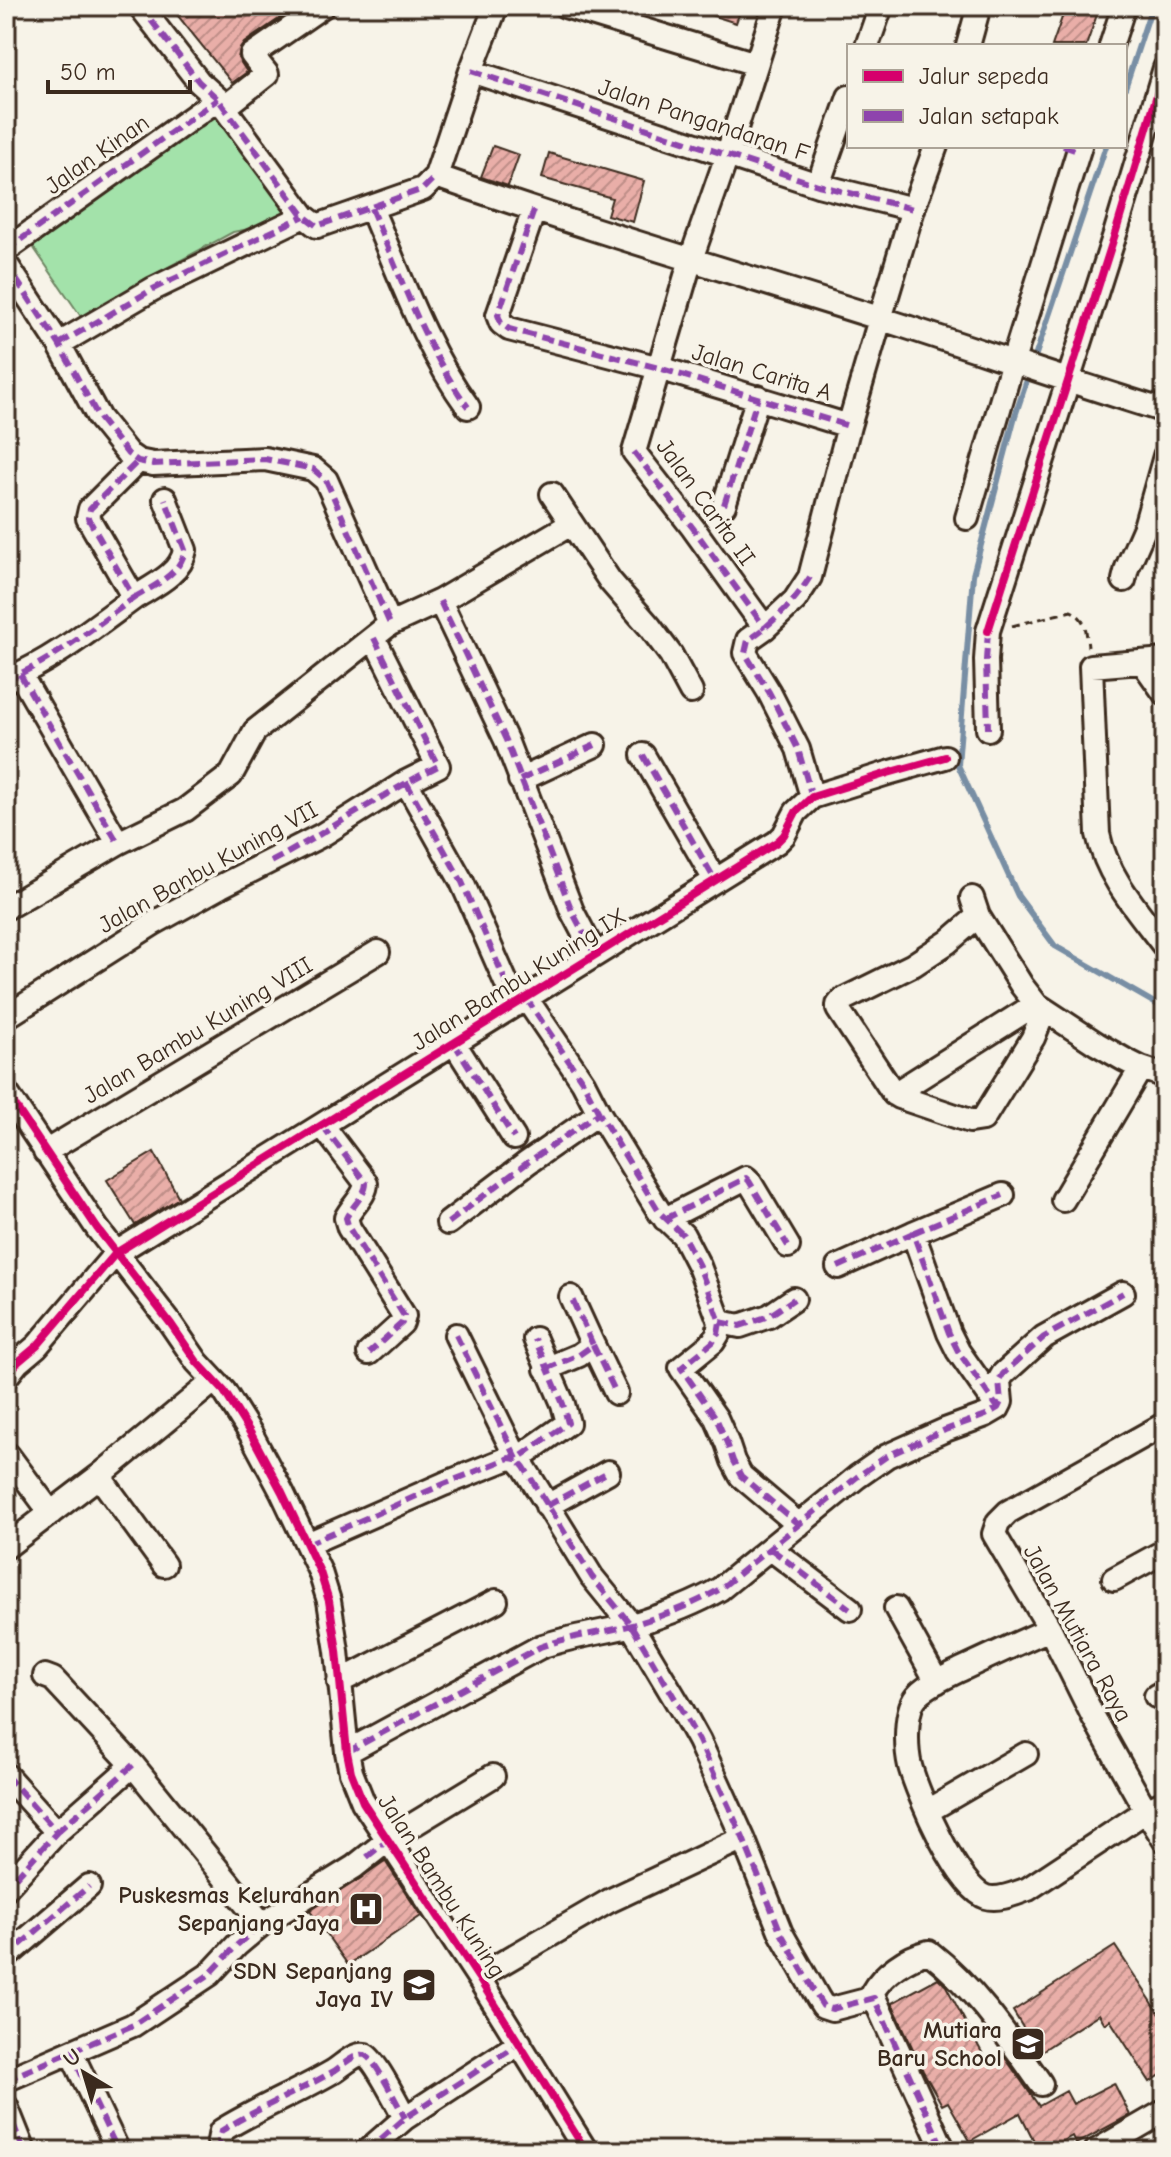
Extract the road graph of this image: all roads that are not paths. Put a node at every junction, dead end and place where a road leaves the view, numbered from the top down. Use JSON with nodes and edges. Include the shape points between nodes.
{"nodes":[{"id":1,"x":140,"y":6,"type":"edge"},
{"id":2,"x":323,"y":6,"type":"edge"},
{"id":3,"x":496,"y":6,"type":"edge"},
{"id":4,"x":565,"y":6,"type":"edge"},
{"id":5,"x":775,"y":6,"type":"edge"},
{"id":6,"x":881,"y":6,"type":"edge"},
{"id":7,"x":979,"y":6,"type":"edge"},
{"id":8,"x":1124,"y":6,"type":"edge"},
{"id":9,"x":601,"y":12,"type":"edge"},
{"id":10,"x":868,"y":44,"type":"edge"},
{"id":11,"x":969,"y":44,"type":"edge"},
{"id":12,"x":1112,"y":44,"type":"edge"},
{"id":13,"x":756,"y":64,"type":"junction"},
{"id":14,"x":1165,"y":68,"type":"edge"},
{"id":15,"x":476,"y":73,"type":"junction"},
{"id":16,"x":847,"y":103,"type":"edge"},
{"id":17,"x":221,"y":104,"type":"junction"},
{"id":18,"x":935,"y":148,"type":"edge"},
{"id":19,"x":1074,"y":148,"type":"edge"},
{"id":20,"x":727,"y":156,"type":"junction"},
{"id":21,"x":436,"y":176,"type":"junction"},
{"id":22,"x":818,"y":185,"type":"junction"},
{"id":23,"x":371,"y":208,"type":"junction"},
{"id":24,"x":913,"y":209,"type":"junction"},
{"id":25,"x":534,"y":210,"type":"junction"},
{"id":26,"x":304,"y":216,"type":"junction"},
{"id":27,"x":6,"y":250,"type":"edge"},
{"id":28,"x":691,"y":259,"type":"junction"},
{"id":29,"x":6,"y":264,"type":"edge"},
{"id":30,"x":880,"y":319,"type":"junction"},
{"id":31,"x":59,"y":344,"type":"junction"},
{"id":32,"x":1019,"y":363,"type":"junction"},
{"id":33,"x":659,"y":368,"type":"junction"},
{"id":34,"x":1057,"y":378,"type":"junction"},
{"id":35,"x":758,"y":397,"type":"junction"},
{"id":36,"x":468,"y":407,"type":"dead end"},
{"id":37,"x":1165,"y":411,"type":"edge"},
{"id":38,"x":849,"y":426,"type":"junction"},
{"id":39,"x":1165,"y":456,"type":"edge"},
{"id":40,"x":138,"y":461,"type":"junction"},
{"id":41,"x":552,"y":494,"type":"dead end"},
{"id":42,"x":165,"y":499,"type":"dead end"},
{"id":43,"x":724,"y":505,"type":"dead end"},
{"id":44,"x":967,"y":518,"type":"dead end"},
{"id":45,"x":571,"y":524,"type":"junction"},
{"id":46,"x":1155,"y":531,"type":"edge"},
{"id":47,"x":1124,"y":580,"type":"dead end"},
{"id":48,"x":134,"y":598,"type":"junction"},
{"id":49,"x":440,"y":601,"type":"junction"},
{"id":50,"x":765,"y":628,"type":"junction"},
{"id":51,"x":382,"y":631,"type":"junction"},
{"id":52,"x":1154,"y":662,"type":"edge"},
{"id":53,"x":13,"y":677,"type":"edge"},
{"id":54,"x":691,"y":692,"type":"dead end"},
{"id":55,"x":1165,"y":694,"type":"edge"},
{"id":56,"x":988,"y":729,"type":"dead end"},
{"id":57,"x":595,"y":745,"type":"dead end"},
{"id":58,"x":643,"y":755,"type":"dead end"},
{"id":59,"x":945,"y":757,"type":"dead end"},
{"id":60,"x":520,"y":780,"type":"junction"},
{"id":61,"x":406,"y":782,"type":"junction"},
{"id":62,"x":812,"y":797,"type":"junction"},
{"id":63,"x":118,"y":843,"type":"junction"},
{"id":64,"x":715,"y":880,"type":"junction"},
{"id":65,"x":6,"y":908,"type":"edge"},
{"id":66,"x":1165,"y":947,"type":"edge"},
{"id":67,"x":378,"y":952,"type":"dead end"},
{"id":68,"x":595,"y":955,"type":"junction"},
{"id":69,"x":521,"y":1002,"type":"junction"},
{"id":70,"x":1040,"y":1007,"type":"junction"},
{"id":71,"x":6,"y":1017,"type":"edge"},
{"id":72,"x":454,"y":1043,"type":"junction"},
{"id":73,"x":1141,"y":1068,"type":"junction"},
{"id":74,"x":1165,"y":1076,"type":"edge"},
{"id":75,"x":894,"y":1094,"type":"junction"},
{"id":76,"x":9,"y":1105,"type":"edge"},
{"id":77,"x":599,"y":1113,"type":"junction"},
{"id":78,"x":322,"y":1125,"type":"junction"},
{"id":79,"x":514,"y":1138,"type":"dead end"},
{"id":80,"x":45,"y":1152,"type":"junction"},
{"id":81,"x":1003,"y":1195,"type":"dead end"},
{"id":82,"x":1063,"y":1200,"type":"dead end"},
{"id":83,"x":665,"y":1219,"type":"junction"},
{"id":84,"x":448,"y":1223,"type":"dead end"},
{"id":85,"x":913,"y":1233,"type":"junction"},
{"id":86,"x":788,"y":1246,"type":"dead end"},
{"id":87,"x":116,"y":1253,"type":"junction"},
{"id":88,"x":838,"y":1267,"type":"dead end"},
{"id":89,"x":1123,"y":1293,"type":"dead end"},
{"id":90,"x":571,"y":1297,"type":"dead end"},
{"id":91,"x":794,"y":1299,"type":"dead end"},
{"id":92,"x":720,"y":1322,"type":"junction"},
{"id":93,"x":456,"y":1335,"type":"dead end"},
{"id":94,"x":535,"y":1339,"type":"dead end"},
{"id":95,"x":593,"y":1345,"type":"junction"},
{"id":96,"x":369,"y":1353,"type":"dead end"},
{"id":97,"x":10,"y":1361,"type":"edge"},
{"id":98,"x":546,"y":1369,"type":"junction"},
{"id":99,"x":214,"y":1381,"type":"junction"},
{"id":100,"x":616,"y":1393,"type":"dead end"},
{"id":101,"x":998,"y":1408,"type":"junction"},
{"id":102,"x":1165,"y":1424,"type":"edge"},
{"id":103,"x":8,"y":1455,"type":"dead end"},
{"id":104,"x":517,"y":1459,"type":"junction"},
{"id":105,"x":608,"y":1472,"type":"dead end"},
{"id":106,"x":99,"y":1476,"type":"junction"},
{"id":107,"x":547,"y":1506,"type":"junction"},
{"id":108,"x":51,"y":1513,"type":"junction"},
{"id":109,"x":799,"y":1525,"type":"junction"},
{"id":110,"x":307,"y":1544,"type":"junction"},
{"id":111,"x":6,"y":1547,"type":"edge"},
{"id":112,"x":771,"y":1549,"type":"junction"},
{"id":113,"x":1165,"y":1551,"type":"edge"},
{"id":114,"x":164,"y":1565,"type":"dead end"},
{"id":115,"x":1114,"y":1579,"type":"dead end"},
{"id":116,"x":496,"y":1601,"type":"dead end"},
{"id":117,"x":896,"y":1608,"type":"dead end"},
{"id":118,"x":850,"y":1609,"type":"dead end"},
{"id":119,"x":631,"y":1625,"type":"junction"},
{"id":120,"x":1050,"y":1629,"type":"junction"},
{"id":121,"x":45,"y":1676,"type":"dead end"},
{"id":122,"x":339,"y":1682,"type":"junction"},
{"id":123,"x":937,"y":1682,"type":"junction"},
{"id":124,"x":347,"y":1752,"type":"junction"},
{"id":125,"x":1026,"y":1754,"type":"dead end"},
{"id":126,"x":133,"y":1765,"type":"junction"},
{"id":127,"x":6,"y":1775,"type":"edge"},
{"id":128,"x":493,"y":1776,"type":"dead end"},
{"id":129,"x":1156,"y":1807,"type":"edge"},
{"id":130,"x":928,"y":1811,"type":"junction"},
{"id":131,"x":57,"y":1832,"type":"junction"},
{"id":132,"x":743,"y":1838,"type":"junction"},
{"id":133,"x":388,"y":1840,"type":"junction"},
{"id":134,"x":1165,"y":1841,"type":"edge"},
{"id":135,"x":89,"y":1886,"type":"dead end"},
{"id":136,"x":6,"y":1888,"type":"edge"},
{"id":137,"x":262,"y":1924,"type":"junction"},
{"id":138,"x":6,"y":1957,"type":"edge"},
{"id":139,"x":478,"y":1977,"type":"junction"},
{"id":140,"x":874,"y":1998,"type":"junction"},
{"id":141,"x":520,"y":2043,"type":"junction"},
{"id":142,"x":71,"y":2052,"type":"junction"},
{"id":143,"x":6,"y":2080,"type":"edge"},
{"id":144,"x":1041,"y":2084,"type":"dead end"},
{"id":145,"x":6,"y":2106,"type":"edge"},
{"id":146,"x":1165,"y":2111,"type":"edge"},
{"id":147,"x":405,"y":2118,"type":"junction"},
{"id":148,"x":24,"y":2151,"type":"edge"},
{"id":149,"x":118,"y":2151,"type":"edge"},
{"id":150,"x":223,"y":2151,"type":"edge"},
{"id":151,"x":367,"y":2151,"type":"edge"},
{"id":152,"x":586,"y":2151,"type":"edge"},
{"id":153,"x":944,"y":2151,"type":"edge"},
{"id":154,"x":1096,"y":2151,"type":"edge"}],
"edges":[{"from":1,"to":17,"type":"street"},
{"from":2,"to":17,"type":"street","name":"Jalan Kinan","via":[[252,55],[267,74]]},
{"from":3,"to":15,"type":"street"},
{"from":4,"to":9,"type":"street"},
{"from":5,"to":13,"type":"street","name":"Jalan Carita II"},
{"from":6,"to":10,"type":"street"},
{"from":7,"to":11,"type":"street"},
{"from":8,"to":12,"type":"street"},
{"from":9,"to":13,"type":"street"},
{"from":13,"to":20,"type":"street","name":"Jalan Carita II"},
{"from":14,"to":34,"type":"street","via":[[1116,231]]},
{"from":15,"to":20,"type":"street","name":"Jalan Pangandaran F"},
{"from":15,"to":21,"type":"street"},
{"from":16,"to":22,"type":"street"},
{"from":17,"to":26,"type":"street"},
{"from":17,"to":27,"type":"street","name":"Jalan Kinan"},
{"from":18,"to":24,"type":"street"},
{"from":19,"to":32,"type":"street"},
{"from":20,"to":22,"type":"street","name":"Jalan Pangandaran F"},
{"from":20,"to":28,"type":"street","name":"Jalan Carita II"},
{"from":21,"to":23,"type":"street","via":[[423,189]]},
{"from":21,"to":25,"type":"street"},
{"from":22,"to":24,"type":"street","name":"Jalan Pangandaran F"},
{"from":23,"to":26,"type":"street","via":[[317,226]]},
{"from":23,"to":36,"type":"street","via":[[428,340]]},
{"from":24,"to":30,"type":"street"},
{"from":25,"to":28,"type":"street"},
{"from":25,"to":33,"type":"street","name":"Jalan Carita A","via":[[498,315],[501,323]]},
{"from":26,"to":31,"type":"street","via":[[153,289]]},
{"from":28,"to":30,"type":"street"},
{"from":28,"to":33,"type":"street","name":"Jalan Carita II"},
{"from":29,"to":31,"type":"street"},
{"from":30,"to":32,"type":"street"},
{"from":30,"to":38,"type":"street"},
{"from":31,"to":40,"type":"street","via":[[99,418]]},
{"from":32,"to":34,"type":"street"},
{"from":32,"to":44,"type":"street"},
{"from":33,"to":35,"type":"street","name":"Jalan Carita A"},
{"from":33,"to":50,"type":"street","name":"Jalan Carita II","via":[[634,452]]},
{"from":34,"to":37,"type":"street"},
{"from":34,"to":56,"type":"street","via":[[988,631]]},
{"from":35,"to":38,"type":"street","name":"Jalan Carita A"},
{"from":35,"to":43,"type":"street"},
{"from":38,"to":50,"type":"street","via":[[810,577]]},
{"from":39,"to":46,"type":"street"},
{"from":40,"to":48,"type":"street","via":[[90,509],[88,518]]},
{"from":40,"to":51,"type":"street","via":[[265,459],[313,469],[333,493]]},
{"from":41,"to":45,"type":"street"},
{"from":42,"to":48,"type":"street","via":[[185,550],[183,559]]},
{"from":45,"to":49,"type":"street"},
{"from":45,"to":54,"type":"street","via":[[671,655]]},
{"from":46,"to":47,"type":"street"},
{"from":48,"to":53,"type":"street"},
{"from":49,"to":51,"type":"street"},
{"from":49,"to":60,"type":"street"},
{"from":50,"to":62,"type":"street","via":[[748,640],[745,653],[798,749]]},
{"from":51,"to":61,"type":"street","name":"Jalan Banbu Kuning VII","via":[[438,766]]},
{"from":51,"to":63,"type":"street","via":[[255,731],[231,775],[185,810]]},
{"from":52,"to":55,"type":"street"},
{"from":52,"to":66,"type":"street","via":[[1091,666],[1102,854]]},
{"from":53,"to":63,"type":"street"},
{"from":57,"to":60,"type":"street"},
{"from":58,"to":64,"type":"street"},
{"from":59,"to":62,"type":"street"},
{"from":60,"to":68,"type":"street"},
{"from":61,"to":69,"type":"street"},
{"from":61,"to":71,"type":"street","name":"Jalan Banbu Kuning VII","via":[[322,835],[154,923]]},
{"from":62,"to":64,"type":"street","name":"Jalan Bambu Kuning IX","via":[[777,842]]},
{"from":63,"to":65,"type":"street"},
{"from":64,"to":68,"type":"street","name":"Jalan Bambu Kuning IX"},
{"from":67,"to":80,"type":"street","name":"Jalan Bambu Kuning VIII"},
{"from":68,"to":69,"type":"street","name":"Jalan Bambu Kuning IX"},
{"from":69,"to":72,"type":"street","name":"Jalan Bambu Kuning IX"},
{"from":69,"to":77,"type":"street","via":[[583,1082]]},
{"from":70,"to":73,"type":"street"},
{"from":70,"to":75,"type":"street"},
{"from":70,"to":75,"type":"street","via":[[1026,1050],[983,1119],[970,1121]]},
{"from":70,"to":75,"type":"street","via":[[975,907],[948,942],[838,1005]]},
{"from":72,"to":78,"type":"street","name":"Jalan Bambu Kuning IX"},
{"from":72,"to":79,"type":"street"},
{"from":73,"to":74,"type":"street"},
{"from":73,"to":82,"type":"street"},
{"from":76,"to":80,"type":"street","name":"Jalan Bambu Kuning"},
{"from":77,"to":83,"type":"street"},
{"from":77,"to":84,"type":"street"},
{"from":78,"to":87,"type":"street","name":"Jalan Bambu Kuning IX"},
{"from":78,"to":96,"type":"street","via":[[366,1183],[346,1218],[404,1316]]},
{"from":80,"to":87,"type":"street","name":"Jalan Bambu Kuning"},
{"from":81,"to":85,"type":"street"},
{"from":83,"to":86,"type":"street","via":[[746,1178]]},
{"from":83,"to":92,"type":"street","via":[[683,1235]]},
{"from":85,"to":88,"type":"street"},
{"from":85,"to":101,"type":"street","via":[[949,1333]]},
{"from":87,"to":97,"type":"street","name":"Jalan Bambu Kuning IX","via":[[37,1346]]},
{"from":87,"to":99,"type":"street","name":"Jalan Bambu Kuning"},
{"from":89,"to":101,"type":"street","via":[[1044,1337],[1003,1374]]},
{"from":90,"to":95,"type":"street"},
{"from":91,"to":92,"type":"street","via":[[769,1316],[740,1326]]},
{"from":92,"to":109,"type":"street","via":[[713,1342],[681,1368],[716,1418],[741,1476]]},
{"from":93,"to":104,"type":"street"},
{"from":94,"to":98,"type":"street"},
{"from":95,"to":98,"type":"street"},
{"from":95,"to":100,"type":"street"},
{"from":98,"to":104,"type":"street","via":[[568,1423]]},
{"from":99,"to":106,"type":"street"},
{"from":99,"to":110,"type":"street","name":"Jalan Bambu Kuning","via":[[251,1434]]},
{"from":101,"to":109,"type":"street","via":[[887,1456]]},
{"from":102,"to":120,"type":"street","name":"Jalan Mutiara Raya","via":[[998,1522],[994,1534]]},
{"from":103,"to":108,"type":"street"},
{"from":104,"to":107,"type":"street"},
{"from":104,"to":110,"type":"street","via":[[444,1484]]},
{"from":105,"to":107,"type":"street"},
{"from":106,"to":108,"type":"street"},
{"from":106,"to":114,"type":"street"},
{"from":107,"to":119,"type":"street","via":[[592,1577]]},
{"from":108,"to":111,"type":"street"},
{"from":109,"to":112,"type":"street"},
{"from":110,"to":122,"type":"street","name":"Jalan Bambu Kuning","via":[[329,1601]]},
{"from":112,"to":118,"type":"street"},
{"from":112,"to":119,"type":"street","via":[[697,1602]]},
{"from":113,"to":115,"type":"street"},
{"from":116,"to":122,"type":"street"},
{"from":117,"to":123,"type":"street"},
{"from":119,"to":124,"type":"street","via":[[540,1647]]},
{"from":119,"to":132,"type":"street","via":[[699,1741]]},
{"from":120,"to":123,"type":"street"},
{"from":120,"to":129,"type":"street","name":"Jalan Mutiara Raya","via":[[1075,1683]]},
{"from":121,"to":126,"type":"street"},
{"from":122,"to":124,"type":"street","name":"Jalan Bambu Kuning"},
{"from":123,"to":130,"type":"street","via":[[916,1696],[907,1739],[910,1765]]},
{"from":124,"to":133,"type":"street","name":"Jalan Bambu Kuning","via":[[363,1802]]},
{"from":125,"to":130,"type":"street"},
{"from":126,"to":131,"type":"street"},
{"from":126,"to":137,"type":"street"},
{"from":127,"to":131,"type":"street"},
{"from":128,"to":133,"type":"street"},
{"from":129,"to":130,"type":"street","via":[[1028,1889],[995,1898],[977,1892],[951,1859]]},
{"from":129,"to":134,"type":"street","name":"Jalan Mutiara Raya"},
{"from":131,"to":136,"type":"street"},
{"from":132,"to":139,"type":"street","via":[[609,1901]]},
{"from":132,"to":140,"type":"street","via":[[781,1933],[823,2006],[832,2009]]},
{"from":133,"to":137,"type":"street"},
{"from":133,"to":139,"type":"street","name":"Jalan Bambu Kuning"},
{"from":135,"to":138,"type":"street"},
{"from":137,"to":142,"type":"street","via":[[210,1974],[133,2025]]},
{"from":139,"to":141,"type":"street","name":"Jalan Bambu Kuning"},
{"from":140,"to":144,"type":"street","via":[[878,1983],[912,1956],[929,1952],[976,1997]]},
{"from":140,"to":153,"type":"street"},
{"from":141,"to":147,"type":"street"},
{"from":141,"to":152,"type":"street","name":"Jalan Bambu Kuning"},
{"from":142,"to":143,"type":"street"},
{"from":142,"to":149,"type":"street"},
{"from":145,"to":148,"type":"street"},
{"from":146,"to":154,"type":"street"},
{"from":147,"to":150,"type":"street","via":[[371,2060],[358,2055],[221,2131]]},
{"from":147,"to":151,"type":"street"}]}
